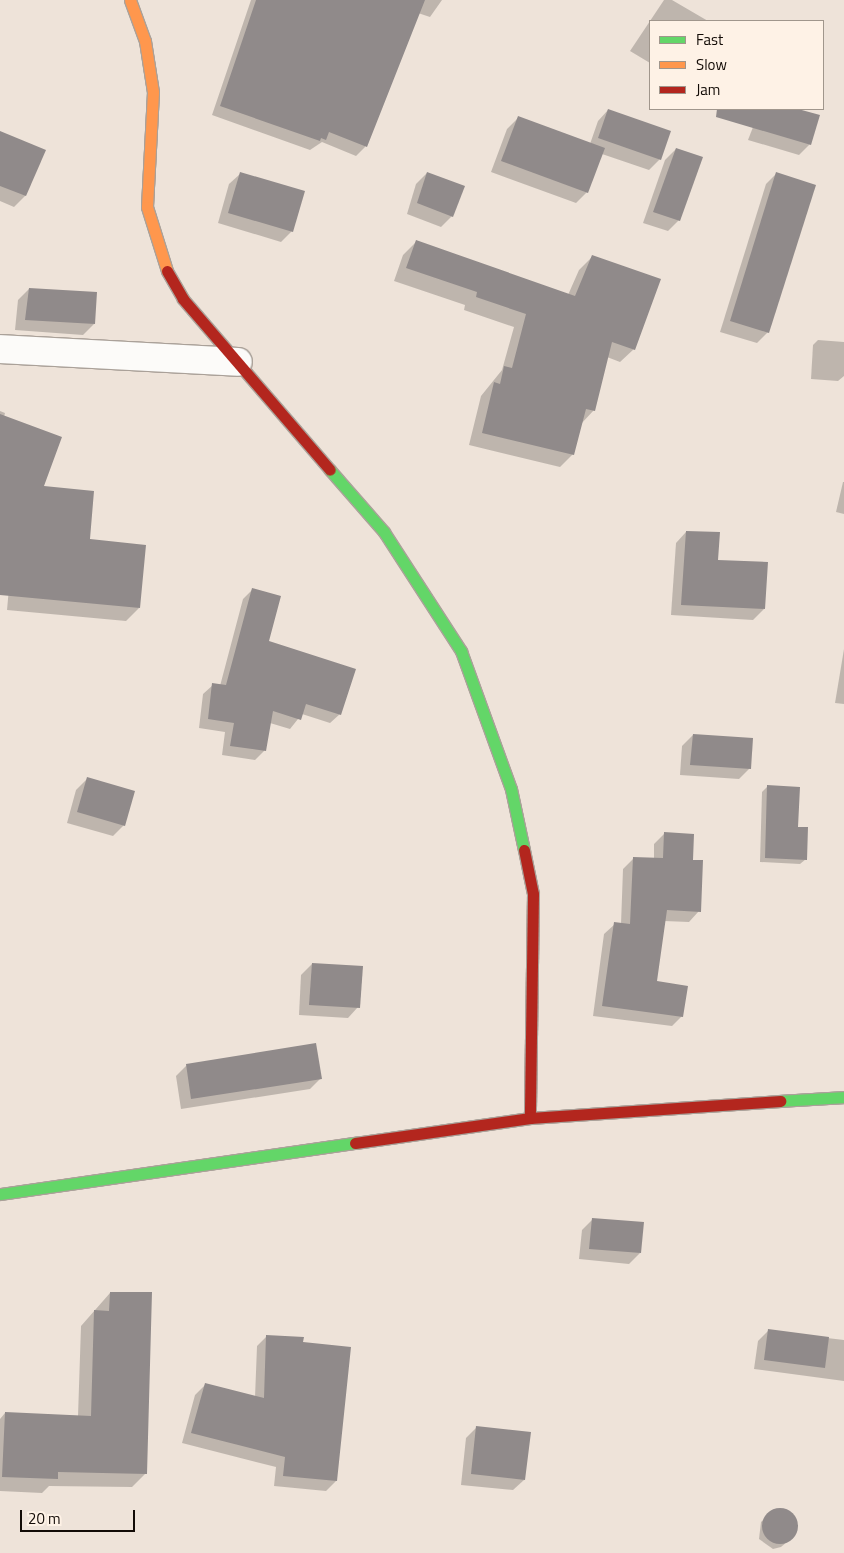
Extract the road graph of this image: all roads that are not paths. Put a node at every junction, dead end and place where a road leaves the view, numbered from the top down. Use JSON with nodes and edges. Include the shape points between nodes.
{"nodes":[{"id":1,"x":130,"y":0,"type":"edge"},
{"id":2,"x":0,"y":349,"type":"edge"},
{"id":3,"x":238,"y":362,"type":"junction"},
{"id":4,"x":844,"y":1097,"type":"edge"},
{"id":5,"x":530,"y":1118,"type":"junction"},
{"id":6,"x":0,"y":1194,"type":"edge"}],
"edges":[{"from":1,"to":3,"type":"street","via":[[145,41],[153,92],[147,207],[158,246],[168,274],[183,299]]},
{"from":2,"to":3,"type":"street"},
{"from":3,"to":5,"type":"street","via":[[384,532],[461,651],[511,789],[533,894]]},
{"from":4,"to":5,"type":"street"},
{"from":5,"to":6,"type":"street"}]}
